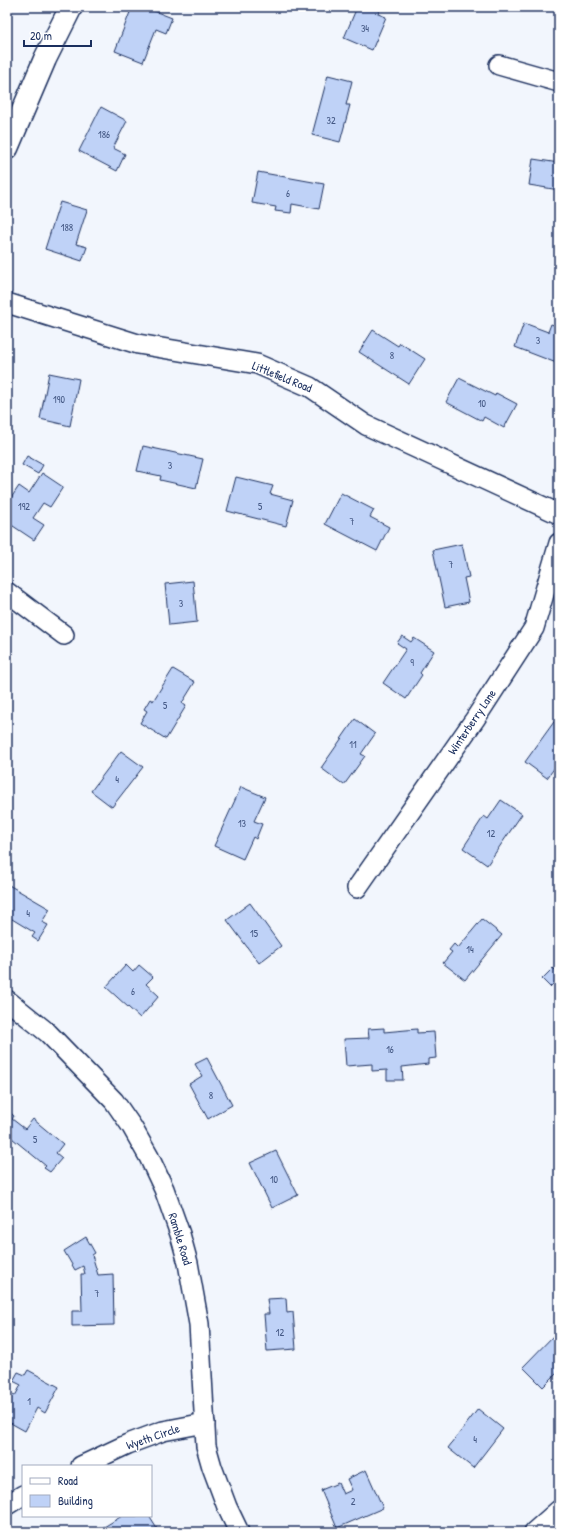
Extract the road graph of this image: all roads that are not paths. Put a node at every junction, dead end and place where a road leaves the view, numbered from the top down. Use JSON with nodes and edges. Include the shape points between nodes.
{"nodes":[{"id":1,"x":71,"y":7,"type":"edge"},
{"id":2,"x":498,"y":65,"type":"dead end"},
{"id":3,"x":559,"y":82,"type":"edge"},
{"id":4,"x":7,"y":148,"type":"edge"},
{"id":5,"x":7,"y":303,"type":"edge"},
{"id":6,"x":559,"y":514,"type":"edge"},
{"id":7,"x":559,"y":543,"type":"edge"},
{"id":8,"x":7,"y":592,"type":"edge"},
{"id":9,"x":64,"y":635,"type":"dead end"},
{"id":10,"x":357,"y":888,"type":"dead end"},
{"id":11,"x":7,"y":1000,"type":"edge"},
{"id":12,"x":205,"y":1422,"type":"junction"},
{"id":13,"x":83,"y":1465,"type":"edge"},
{"id":14,"x":22,"y":1496,"type":"edge"},
{"id":15,"x":7,"y":1505,"type":"edge"},
{"id":16,"x":559,"y":1510,"type":"edge"},
{"id":17,"x":239,"y":1532,"type":"edge"},
{"id":18,"x":534,"y":1532,"type":"edge"}],
"edges":[{"from":1,"to":4,"type":"street","via":[[42,66]]},
{"from":2,"to":3,"type":"street"},
{"from":5,"to":6,"type":"street","name":"Littlefield Road","via":[[138,344],[257,364],[310,387],[366,425]]},
{"from":7,"to":10,"type":"street","name":"Winterberry Lane","via":[[534,628],[475,719]]},
{"from":8,"to":9,"type":"street"},
{"from":11,"to":12,"type":"street","name":"Ramble Road","via":[[48,1033],[114,1101],[149,1157],[166,1195],[188,1263],[199,1324]]},
{"from":12,"to":13,"type":"street","name":"Wyeth Circle","via":[[163,1431]]},
{"from":12,"to":17,"type":"street","name":"Ramble Road","via":[[206,1446],[212,1467]]},
{"from":14,"to":15,"type":"street"},
{"from":16,"to":18,"type":"street"}]}
